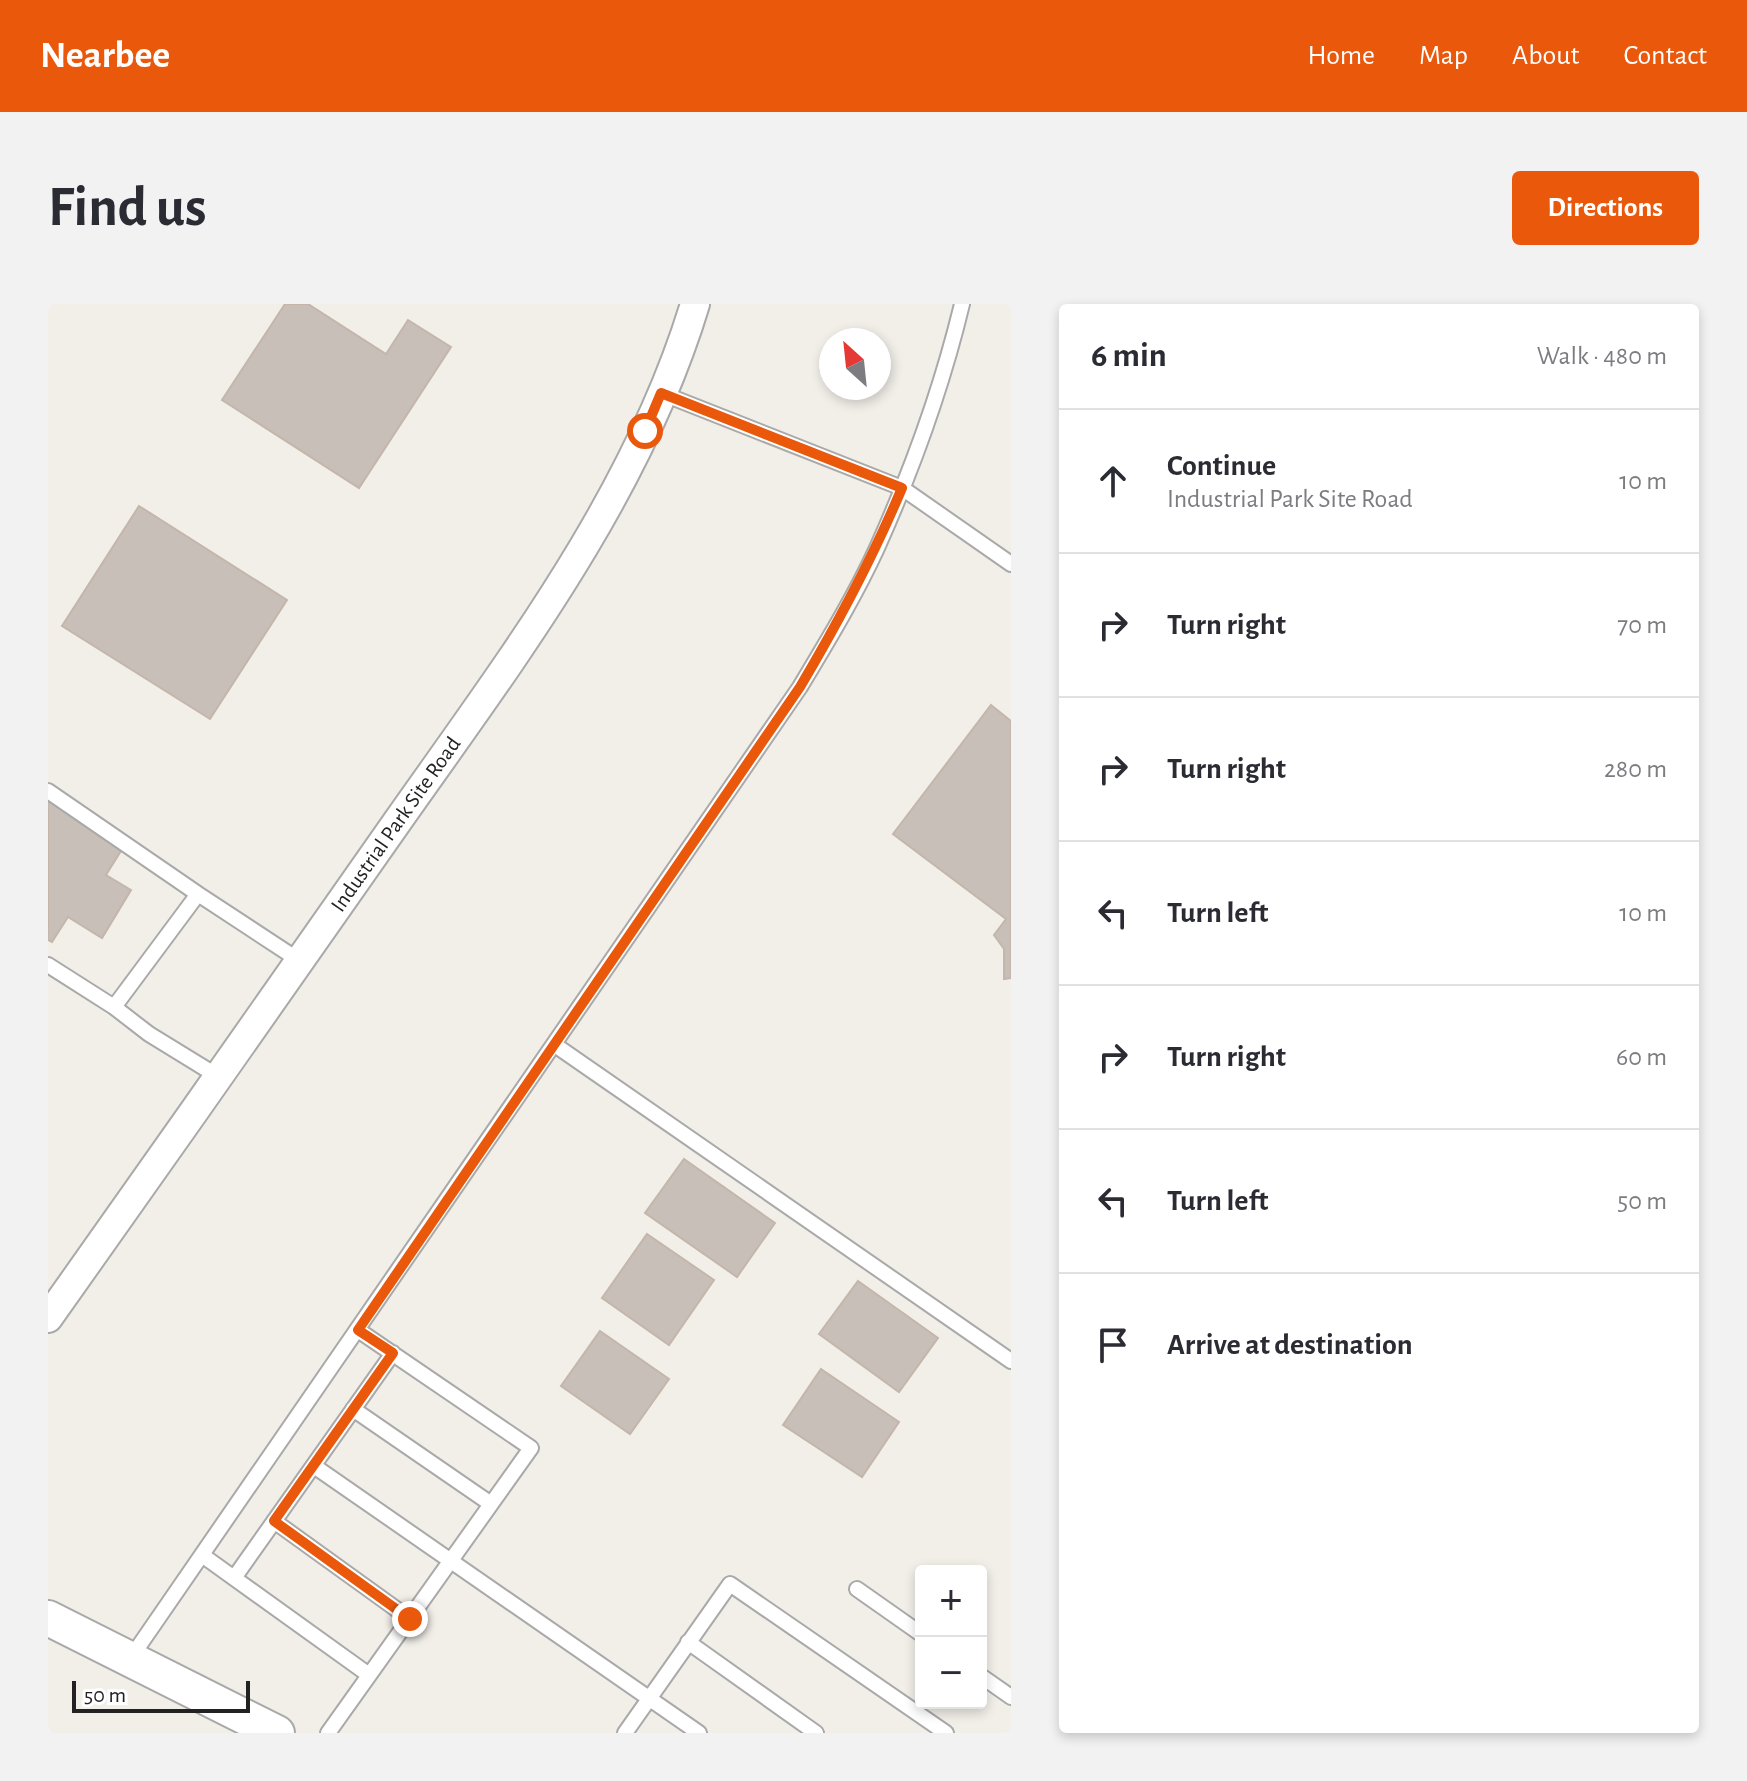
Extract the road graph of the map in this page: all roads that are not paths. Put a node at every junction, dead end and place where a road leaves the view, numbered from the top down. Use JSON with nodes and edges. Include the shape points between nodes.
{"nodes":[{"id":1,"x":695,"y":304,"type":"edge"},
{"id":2,"x":962,"y":304,"type":"edge"},
{"id":3,"x":661,"y":393,"type":"junction"},
{"id":4,"x":902,"y":488,"type":"junction"},
{"id":5,"x":1011,"y":564,"type":"edge"},
{"id":6,"x":48,"y":791,"type":"edge"},
{"id":7,"x":198,"y":894,"type":"junction"},
{"id":8,"x":300,"y":961,"type":"junction"},
{"id":9,"x":48,"y":965,"type":"edge"},
{"id":10,"x":114,"y":1007,"type":"junction"},
{"id":11,"x":555,"y":1045,"type":"junction"},
{"id":12,"x":219,"y":1077,"type":"junction"},
{"id":13,"x":48,"y":1318,"type":"edge"},
{"id":14,"x":358,"y":1330,"type":"junction"},
{"id":15,"x":393,"y":1353,"type":"junction"},
{"id":16,"x":1011,"y":1361,"type":"edge"},
{"id":17,"x":353,"y":1409,"type":"junction"},
{"id":18,"x":314,"y":1466,"type":"junction"},
{"id":19,"x":491,"y":1504,"type":"junction"},
{"id":20,"x":274,"y":1521,"type":"junction"},
{"id":21,"x":202,"y":1555,"type":"junction"},
{"id":22,"x":451,"y":1561,"type":"junction"},
{"id":23,"x":234,"y":1578,"type":"junction"},
{"id":24,"x":857,"y":1589,"type":"dead end"},
{"id":25,"x":48,"y":1618,"type":"edge"},
{"id":26,"x":410,"y":1619,"type":"junction"},
{"id":27,"x":915,"y":1630,"type":"edge"},
{"id":28,"x":688,"y":1642,"type":"junction"},
{"id":29,"x":130,"y":1659,"type":"junction"},
{"id":30,"x":369,"y":1675,"type":"junction"},
{"id":31,"x":987,"y":1680,"type":"edge"},
{"id":32,"x":1011,"y":1697,"type":"edge"},
{"id":33,"x":648,"y":1698,"type":"junction"},
{"id":34,"x":277,"y":1733,"type":"edge"},
{"id":35,"x":328,"y":1733,"type":"edge"},
{"id":36,"x":625,"y":1733,"type":"edge"},
{"id":37,"x":699,"y":1733,"type":"edge"},
{"id":38,"x":816,"y":1733,"type":"edge"},
{"id":39,"x":946,"y":1733,"type":"edge"}],
"edges":[{"from":1,"to":3,"type":"street","name":"Industrial Park Site Road"},
{"from":2,"to":4,"type":"lane"},
{"from":3,"to":4,"type":"lane"},
{"from":3,"to":8,"type":"street","name":"Industrial Park Site Road","via":[[585,546]]},
{"from":4,"to":5,"type":"lane"},
{"from":4,"to":11,"type":"lane","via":[[876,550],[800,687]]},
{"from":6,"to":7,"type":"lane"},
{"from":7,"to":8,"type":"lane"},
{"from":7,"to":10,"type":"lane"},
{"from":8,"to":12,"type":"street","name":"Industrial Park Site Road"},
{"from":9,"to":10,"type":"lane"},
{"from":10,"to":12,"type":"lane"},
{"from":11,"to":14,"type":"lane"},
{"from":11,"to":16,"type":"lane"},
{"from":12,"to":13,"type":"street","name":"Industrial Park Site Road"},
{"from":14,"to":15,"type":"lane"},
{"from":14,"to":21,"type":"lane"},
{"from":15,"to":17,"type":"lane"},
{"from":15,"to":19,"type":"lane","via":[[531,1448]]},
{"from":17,"to":18,"type":"lane"},
{"from":17,"to":19,"type":"lane"},
{"from":18,"to":20,"type":"lane"},
{"from":18,"to":22,"type":"lane"},
{"from":19,"to":22,"type":"lane"},
{"from":20,"to":23,"type":"lane"},
{"from":20,"to":26,"type":"lane"},
{"from":21,"to":23,"type":"lane"},
{"from":21,"to":29,"type":"lane"},
{"from":22,"to":26,"type":"lane"},
{"from":22,"to":33,"type":"lane"},
{"from":23,"to":30,"type":"lane"},
{"from":24,"to":27,"type":"lane"},
{"from":25,"to":29,"type":"street"},
{"from":26,"to":30,"type":"lane"},
{"from":28,"to":33,"type":"lane"},
{"from":28,"to":38,"type":"lane"},
{"from":28,"to":39,"type":"lane","via":[[730,1584]]},
{"from":29,"to":34,"type":"street"},
{"from":30,"to":35,"type":"lane"},
{"from":31,"to":32,"type":"lane"},
{"from":33,"to":36,"type":"lane"},
{"from":33,"to":37,"type":"lane"}]}
